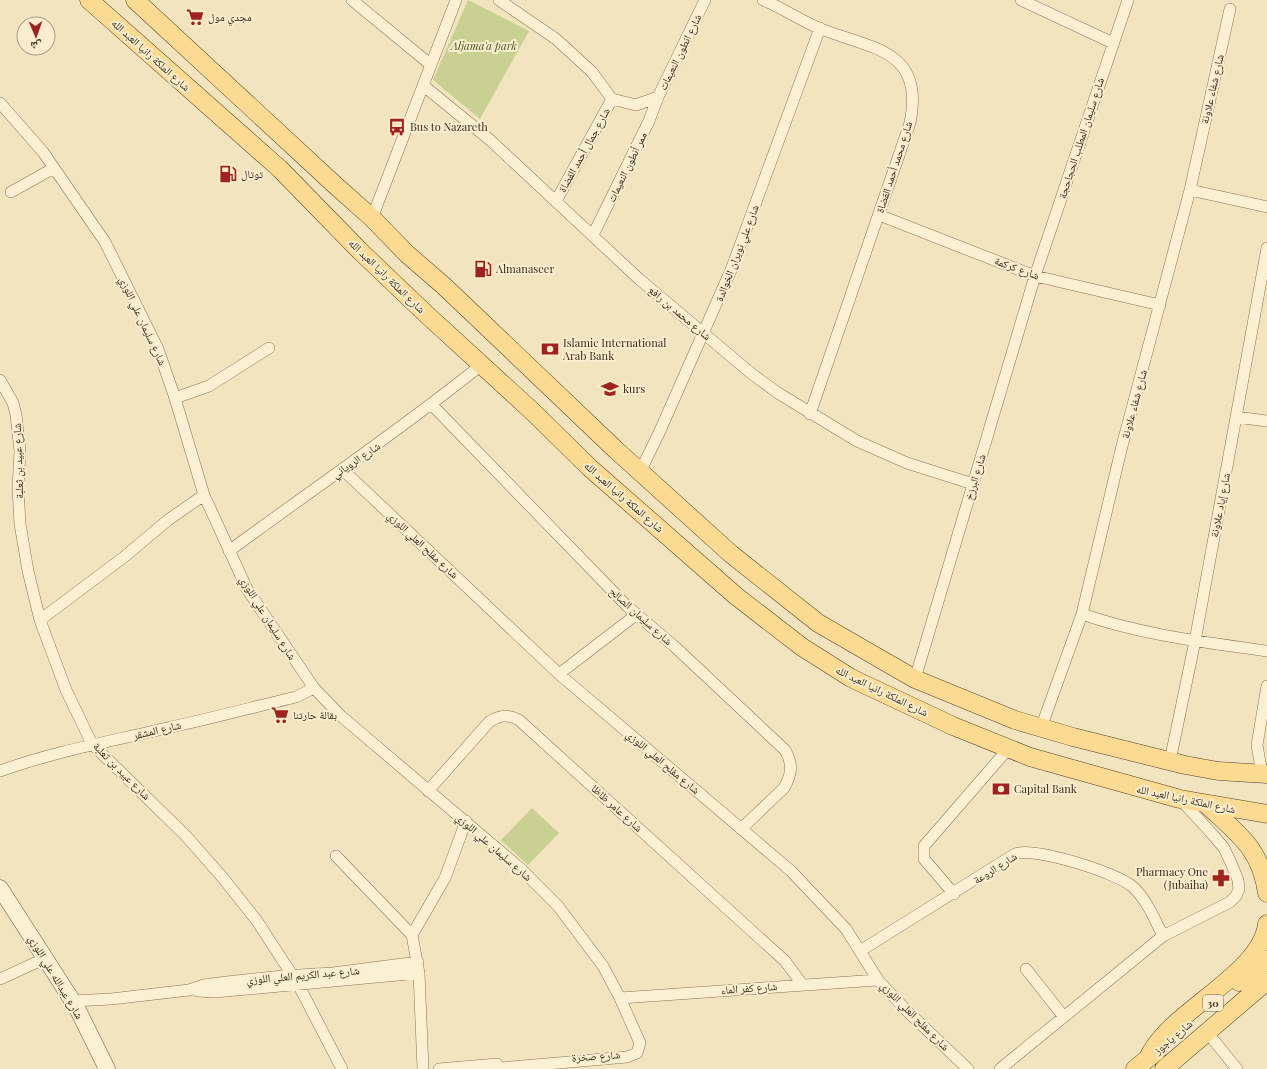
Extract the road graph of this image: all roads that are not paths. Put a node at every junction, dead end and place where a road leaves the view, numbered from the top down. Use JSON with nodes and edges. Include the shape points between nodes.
{"nodes":[{"id":1,"x":89,"y":0,"type":"edge"},
{"id":2,"x":134,"y":0,"type":"edge"},
{"id":3,"x":352,"y":0,"type":"edge"},
{"id":4,"x":456,"y":0,"type":"edge"},
{"id":5,"x":499,"y":0,"type":"edge"},
{"id":6,"x":704,"y":0,"type":"edge"},
{"id":7,"x":763,"y":0,"type":"edge"},
{"id":8,"x":1021,"y":0,"type":"edge"},
{"id":9,"x":1128,"y":0,"type":"edge"},
{"id":10,"x":1230,"y":9,"type":"dead end"},
{"id":11,"x":820,"y":28,"type":"junction"},
{"id":12,"x":1113,"y":43,"type":"junction"},
{"id":13,"x":431,"y":65,"type":"junction"},
{"id":14,"x":424,"y":86,"type":"junction"},
{"id":15,"x":658,"y":97,"type":"junction"},
{"id":16,"x":612,"y":99,"type":"junction"},
{"id":17,"x":0,"y":103,"type":"edge"},
{"id":18,"x":54,"y":168,"type":"junction"},
{"id":19,"x":1190,"y":190,"type":"junction"},
{"id":20,"x":11,"y":192,"type":"dead end"},
{"id":21,"x":556,"y":200,"type":"junction"},
{"id":22,"x":1267,"y":207,"type":"edge"},
{"id":23,"x":879,"y":215,"type":"junction"},
{"id":24,"x":372,"y":218,"type":"junction"},
{"id":25,"x":593,"y":235,"type":"junction"},
{"id":26,"x":1267,"y":248,"type":"edge"},
{"id":27,"x":1035,"y":276,"type":"junction"},
{"id":28,"x":1264,"y":279,"type":"edge"},
{"id":29,"x":1160,"y":305,"type":"junction"},
{"id":30,"x":703,"y":333,"type":"junction"},
{"id":31,"x":269,"y":348,"type":"dead end"},
{"id":32,"x":480,"y":366,"type":"junction"},
{"id":33,"x":0,"y":380,"type":"edge"},
{"id":34,"x":175,"y":398,"type":"junction"},
{"id":35,"x":432,"y":404,"type":"junction"},
{"id":36,"x":810,"y":414,"type":"junction"},
{"id":37,"x":1236,"y":417,"type":"junction"},
{"id":38,"x":1267,"y":421,"type":"edge"},
{"id":39,"x":342,"y":469,"type":"junction"},
{"id":40,"x":640,"y":472,"type":"junction"},
{"id":41,"x":973,"y":484,"type":"junction"},
{"id":42,"x":204,"y":495,"type":"junction"},
{"id":43,"x":229,"y":551,"type":"junction"},
{"id":44,"x":637,"y":614,"type":"junction"},
{"id":45,"x":1082,"y":614,"type":"junction"},
{"id":46,"x":40,"y":620,"type":"junction"},
{"id":47,"x":1195,"y":641,"type":"junction"},
{"id":48,"x":1267,"y":651,"type":"edge"},
{"id":49,"x":559,"y":674,"type":"junction"},
{"id":50,"x":915,"y":679,"type":"junction"},
{"id":51,"x":1267,"y":686,"type":"edge"},
{"id":52,"x":314,"y":688,"type":"junction"},
{"id":53,"x":1041,"y":728,"type":"junction"},
{"id":54,"x":92,"y":744,"type":"junction"},
{"id":55,"x":1008,"y":749,"type":"junction"},
{"id":56,"x":1170,"y":761,"type":"junction"},
{"id":57,"x":0,"y":771,"type":"edge"},
{"id":58,"x":1265,"y":774,"type":"edge"},
{"id":59,"x":428,"y":791,"type":"junction"},
{"id":60,"x":1180,"y":799,"type":"junction"},
{"id":61,"x":1206,"y":804,"type":"junction"},
{"id":62,"x":1267,"y":814,"type":"edge"},
{"id":63,"x":466,"y":821,"type":"junction"},
{"id":64,"x":741,"y":829,"type":"junction"},
{"id":65,"x":1262,"y":850,"type":"edge"},
{"id":66,"x":336,"y":856,"type":"dead end"},
{"id":67,"x":1266,"y":873,"type":"edge"},
{"id":68,"x":0,"y":888,"type":"edge"},
{"id":69,"x":1267,"y":893,"type":"edge"},
{"id":70,"x":954,"y":894,"type":"junction"},
{"id":71,"x":1267,"y":924,"type":"edge"},
{"id":72,"x":412,"y":935,"type":"junction"},
{"id":73,"x":1163,"y":936,"type":"junction"},
{"id":74,"x":860,"y":951,"type":"junction"},
{"id":75,"x":46,"y":958,"type":"junction"},
{"id":76,"x":1267,"y":960,"type":"edge"},
{"id":77,"x":418,"y":962,"type":"junction"},
{"id":78,"x":1026,"y":970,"type":"dead end"},
{"id":79,"x":419,"y":973,"type":"junction"},
{"id":80,"x":0,"y":979,"type":"edge"},
{"id":81,"x":295,"y":980,"type":"junction"},
{"id":82,"x":878,"y":980,"type":"junction"},
{"id":83,"x":1267,"y":981,"type":"edge"},
{"id":84,"x":802,"y":984,"type":"junction"},
{"id":85,"x":620,"y":998,"type":"junction"},
{"id":86,"x":73,"y":1001,"type":"junction"},
{"id":87,"x":1064,"y":1017,"type":"junction"},
{"id":88,"x":1207,"y":1032,"type":"junction"},
{"id":89,"x":634,"y":1055,"type":"joint"},
{"id":90,"x":1148,"y":1058,"type":"edge"},
{"id":91,"x":529,"y":1064,"type":"junction"},
{"id":92,"x":107,"y":1069,"type":"edge"},
{"id":93,"x":342,"y":1069,"type":"edge"},
{"id":94,"x":423,"y":1069,"type":"edge"},
{"id":95,"x":438,"y":1069,"type":"edge"},
{"id":96,"x":490,"y":1069,"type":"edge"},
{"id":97,"x":968,"y":1069,"type":"edge"},
{"id":98,"x":1000,"y":1069,"type":"edge"},
{"id":99,"x":1164,"y":1069,"type":"edge"},
{"id":100,"x":1237,"y":1069,"type":"edge"}],
"edges":[{"from":1,"to":32,"type":"main road","name":"شارع الملكة رانيا العبد الله","via":[[280,169]]},
{"from":2,"to":24,"type":"main road"},
{"from":3,"to":13,"type":"street"},
{"from":4,"to":13,"type":"street"},
{"from":5,"to":16,"type":"street","via":[[556,39],[592,72]]},
{"from":6,"to":15,"type":"street","name":"شارع انطون النعيمات"},
{"from":7,"to":11,"type":"street","name":"شارع محمد أحمد القضاة"},
{"from":8,"to":12,"type":"street"},
{"from":9,"to":12,"type":"street","name":"شارع سليمان المطلب الحجاحجة"},
{"from":10,"to":19,"type":"street","name":"شارع شفاء علاونة"},
{"from":11,"to":23,"type":"street","name":"شارع محمد أحمد القضاة","via":[[887,52],[904,69],[910,80],[913,93],[910,123]]},
{"from":11,"to":30,"type":"street","name":"شارع علي نويران الخوالدة","via":[[757,201]]},
{"from":12,"to":27,"type":"street","name":"شارع سليمان المطلب الحجاحجة"},
{"from":13,"to":14,"type":"street"},
{"from":14,"to":21,"type":"street","name":"شارع محمد بن رافع","via":[[490,140]]},
{"from":14,"to":24,"type":"street"},
{"from":15,"to":16,"type":"street","name":"شارع انطون النعيمات","via":[[636,105]]},
{"from":15,"to":25,"type":"street","name":"ممر أنطون النعيمات","via":[[649,121]]},
{"from":16,"to":21,"type":"street","name":"شارع جمال أحمد القضاة"},
{"from":17,"to":18,"type":"street","name":"شارع سليمان علي اللوزي"},
{"from":18,"to":20,"type":"street"},
{"from":18,"to":34,"type":"street","name":"شارع سليمان علي اللوزي","via":[[105,242],[158,349]]},
{"from":19,"to":22,"type":"street"},
{"from":19,"to":29,"type":"street","name":"شارع شفاء علاونة"},
{"from":21,"to":25,"type":"street","name":"شارع محمد بن رافع"},
{"from":23,"to":27,"type":"street","name":"شارع كركمة"},
{"from":23,"to":36,"type":"street","name":"شارع محمد أحمد القضاة"},
{"from":24,"to":40,"type":"main road","via":[[406,254],[444,286]]},
{"from":25,"to":30,"type":"street","name":"شارع محمد بن رافع","via":[[639,279]]},
{"from":26,"to":28,"type":"street","name":"شارع إياد علاونة"},
{"from":27,"to":29,"type":"street","name":"شارع كركمة"},
{"from":27,"to":41,"type":"street","name":"شارع البرزخ"},
{"from":28,"to":37,"type":"street","name":"شارع إياد علاونة"},
{"from":29,"to":45,"type":"street","name":"شارع شفاء علاونة","via":[[1122,446]]},
{"from":30,"to":36,"type":"street","name":"شارع محمد بن رافع","via":[[752,374]]},
{"from":30,"to":40,"type":"street","name":"شارع علي نويران الخوالدة"},
{"from":31,"to":34,"type":"street","via":[[209,386]]},
{"from":32,"to":35,"type":"street","name":"شارع الروياني"},
{"from":32,"to":55,"type":"main road","name":"شارع الملكة رانيا العبد الله","via":[[532,411],[590,468],[736,596],[802,647],[851,678]]},
{"from":33,"to":46,"type":"street","name":"شارع عبيد بن ثعلبة","via":[[14,403],[20,451],[20,524]]},
{"from":34,"to":42,"type":"street","name":"شارع سليمان علي اللوزي"},
{"from":35,"to":39,"type":"street","name":"شارع الروياني","via":[[386,440]]},
{"from":35,"to":44,"type":"street","name":"شارع سليمان الصالح","via":[[553,531]]},
{"from":36,"to":41,"type":"street","name":"شارع محمد بن رافع","via":[[857,441],[907,463]]},
{"from":37,"to":38,"type":"street"},
{"from":37,"to":47,"type":"street","name":"شارع إياد علاونة"},
{"from":39,"to":43,"type":"street","name":"شارع الروياني"},
{"from":39,"to":49,"type":"street","name":"شارع مفلح العلي اللوزي"},
{"from":40,"to":50,"type":"main road","via":[[731,554],[818,623]]},
{"from":41,"to":50,"type":"street","name":"شارع البرزخ"},
{"from":42,"to":43,"type":"street","name":"شارع سليمان علي اللوزي"},
{"from":42,"to":46,"type":"street"},
{"from":43,"to":52,"type":"street","name":"شارع سليمان علي اللوزي","via":[[247,589]]},
{"from":44,"to":49,"type":"street"},
{"from":44,"to":64,"type":"street","name":"شارع سليمان الصالح","via":[[748,714],[785,750],[790,760],[792,769],[784,788]]},
{"from":45,"to":47,"type":"street","via":[[1111,624]]},
{"from":45,"to":53,"type":"street","name":"شارع شفاء علاونة"},
{"from":46,"to":54,"type":"street","name":"شارع عبيد بن ثعلبة","via":[[66,690]]},
{"from":47,"to":48,"type":"street"},
{"from":47,"to":56,"type":"street","name":"شارع إياد علاونة"},
{"from":49,"to":64,"type":"street","name":"شارع مفلح العلي اللوزي"},
{"from":50,"to":53,"type":"main road","via":[[981,707]]},
{"from":51,"to":58,"type":"street","via":[[1257,745]]},
{"from":52,"to":54,"type":"street","name":"شارع المشقر","via":[[296,697]]},
{"from":52,"to":59,"type":"street","name":"شارع سليمان علي اللوزي","via":[[341,716]]},
{"from":53,"to":56,"type":"main road"},
{"from":54,"to":57,"type":"street","name":"شارع المشقر"},
{"from":54,"to":81,"type":"street","name":"شارع عبيد بن ثعلبة","via":[[142,791],[224,878],[257,921]]},
{"from":55,"to":60,"type":"main road","name":"شارع الملكة رانيا العبد الله","via":[[1057,766]]},
{"from":55,"to":70,"type":"street","via":[[924,846],[924,859]]},
{"from":56,"to":58,"type":"main road","via":[[1218,771]]},
{"from":59,"to":63,"type":"street","name":"شارع سليمان علي اللوزي"},
{"from":59,"to":84,"type":"street","name":"شارع عامر ظاظا","via":[[489,722],[500,716],[519,720],[785,961]]},
{"from":60,"to":61,"type":"main road","name":"شارع الملكة رانيا العبد الله"},
{"from":60,"to":73,"type":"street","via":[[1224,848],[1238,880],[1239,889],[1230,902]]},
{"from":61,"to":62,"type":"main road","name":"شارع الملكة رانيا العبد الله"},
{"from":61,"to":65,"type":"main road","via":[[1235,831]]},
{"from":63,"to":72,"type":"street","via":[[444,878]]},
{"from":63,"to":85,"type":"street","name":"شارع سليمان علي اللوزي","via":[[521,869],[558,906],[603,966]]},
{"from":64,"to":74,"type":"street","name":"شارع مفلح العلي اللوزي","via":[[791,871],[842,924]]},
{"from":65,"to":67,"type":"main road"},
{"from":66,"to":72,"type":"street"},
{"from":67,"to":69,"type":"main road"},
{"from":68,"to":75,"type":"street","name":"شارع عبدالله علي اللوزي"},
{"from":70,"to":73,"type":"street","name":"شارع الروعة","via":[[1015,854],[1036,853],[1097,869],[1123,880],[1140,894]]},
{"from":70,"to":74,"type":"street","name":"شارع الروعة"},
{"from":71,"to":90,"type":"main road","via":[[1261,944],[1253,955],[1171,1028],[1153,1048]]},
{"from":72,"to":77,"type":"street"},
{"from":73,"to":87,"type":"street"},
{"from":74,"to":82,"type":"street","name":"شارع مفلح العلي اللوزي"},
{"from":75,"to":80,"type":"street"},
{"from":75,"to":86,"type":"street","name":"شارع عبدالله علي اللوزي"},
{"from":76,"to":90,"type":"main road","name":"شارع ياجوز","number":"30"},
{"from":77,"to":79,"type":"street"},
{"from":77,"to":81,"type":"street","name":"شارع عبد الكريم العلي اللوزي"},
{"from":78,"to":87,"type":"street"},
{"from":79,"to":81,"type":"street","name":"شارع عبد الكريم العلي اللوزي"},
{"from":79,"to":94,"type":"street"},
{"from":81,"to":86,"type":"street","name":"شارع عبد الكريم العلي اللوزي","via":[[205,992],[189,990],[89,1002]]},
{"from":81,"to":93,"type":"street","name":"شارع عبيد بن ثعلبة"},
{"from":82,"to":84,"type":"street","name":"شارع كفر الماء"},
{"from":82,"to":97,"type":"street","name":"شارع مفلح العلي اللوزي"},
{"from":83,"to":88,"type":"main road","name":"شارع ياجوز","number":"30"},
{"from":84,"to":85,"type":"street","name":"شارع كفر الماء"},
{"from":85,"to":89,"type":"street","name":"شارع سليمان علي اللوزي","via":[[640,1043],[639,1050]]},
{"from":86,"to":92,"type":"street","name":"شارع عبدالله علي اللوزي"},
{"from":87,"to":98,"type":"street"},
{"from":88,"to":99,"type":"main road","name":"شارع ياجوز","number":"30"},
{"from":88,"to":100,"type":"street"},
{"from":89,"to":91,"type":"street","name":"شارع صخرة"},
{"from":91,"to":95,"type":"street","name":"شارع صخرة"},
{"from":91,"to":96,"type":"street","name":"شارع صخرة"}]}
